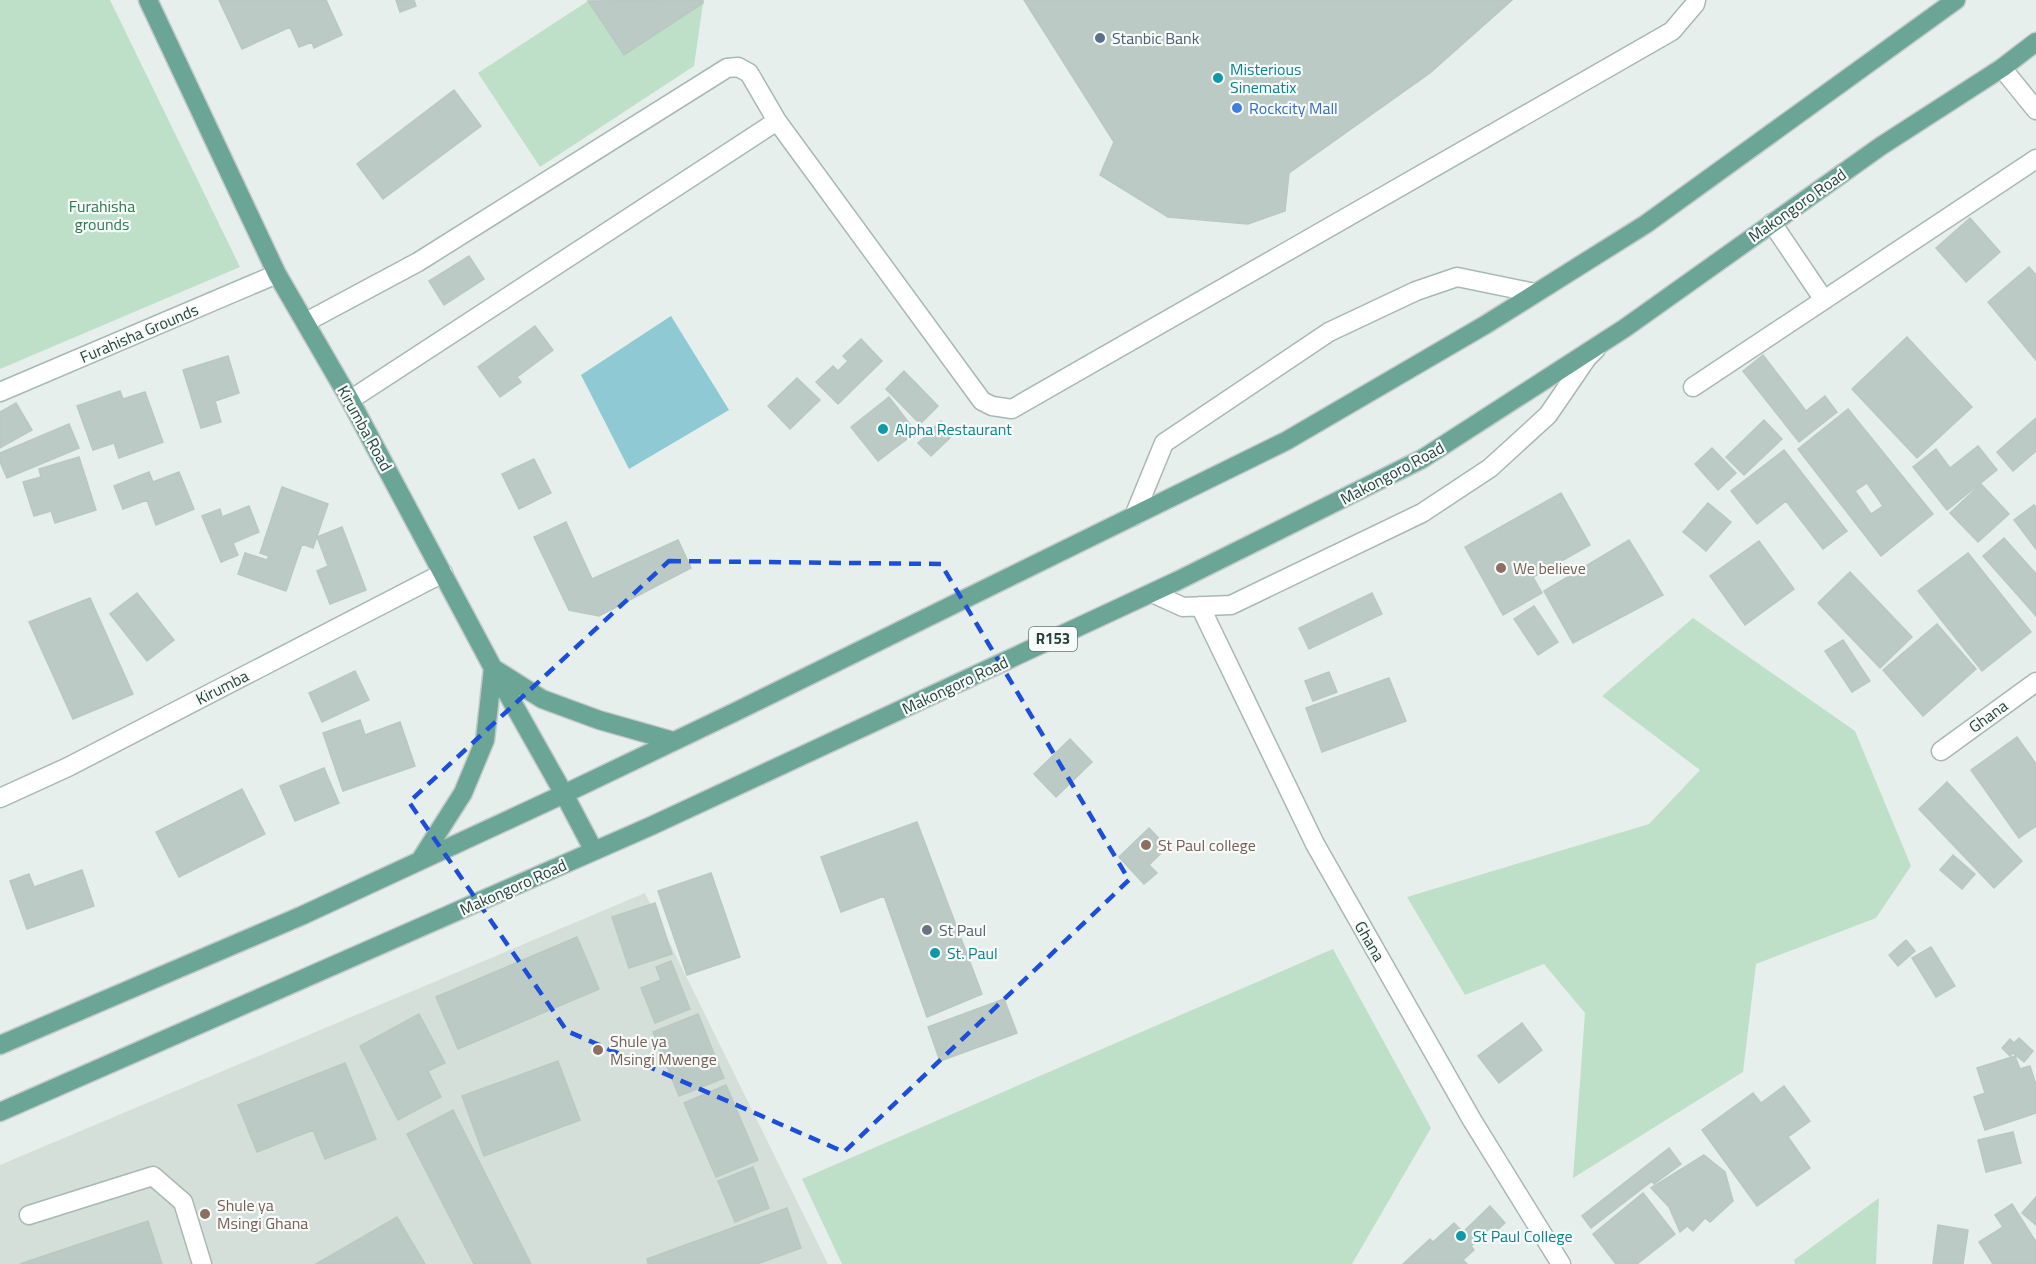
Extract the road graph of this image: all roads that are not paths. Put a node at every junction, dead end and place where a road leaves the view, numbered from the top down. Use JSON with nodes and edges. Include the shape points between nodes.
{"nodes":[{"id":1,"x":148,"y":0,"type":"edge"},
{"id":2,"x":1696,"y":0,"type":"edge"},
{"id":3,"x":1956,"y":0,"type":"edge"},
{"id":4,"x":2036,"y":42,"type":"edge"},
{"id":5,"x":2002,"y":68,"type":"junction"},
{"id":6,"x":2036,"y":110,"type":"edge"},
{"id":7,"x":777,"y":121,"type":"junction"},
{"id":8,"x":2036,"y":159,"type":"edge"},
{"id":9,"x":1772,"y":223,"type":"junction"},
{"id":10,"x":277,"y":274,"type":"junction"},
{"id":11,"x":1535,"y":293,"type":"junction"},
{"id":12,"x":1824,"y":300,"type":"junction"},
{"id":13,"x":306,"y":322,"type":"junction"},
{"id":14,"x":1603,"y":342,"type":"junction"},
{"id":15,"x":1693,"y":387,"type":"dead end"},
{"id":16,"x":0,"y":392,"type":"edge"},
{"id":17,"x":350,"y":400,"type":"junction"},
{"id":18,"x":1134,"y":516,"type":"junction"},
{"id":19,"x":443,"y":573,"type":"junction"},
{"id":20,"x":1152,"y":593,"type":"junction"},
{"id":21,"x":1200,"y":606,"type":"junction"},
{"id":22,"x":493,"y":668,"type":"junction"},
{"id":23,"x":2036,"y":682,"type":"edge"},
{"id":24,"x":673,"y":741,"type":"junction"},
{"id":25,"x":1941,"y":751,"type":"dead end"},
{"id":26,"x":564,"y":794,"type":"junction"},
{"id":27,"x":0,"y":798,"type":"edge"},
{"id":28,"x":594,"y":851,"type":"junction"},
{"id":29,"x":421,"y":859,"type":"junction"},
{"id":30,"x":0,"y":1045,"type":"edge"},
{"id":31,"x":0,"y":1112,"type":"edge"},
{"id":32,"x":29,"y":1215,"type":"dead end"},
{"id":33,"x":202,"y":1264,"type":"edge"},
{"id":34,"x":1561,"y":1264,"type":"edge"}],
"edges":[{"from":1,"to":10,"type":"main road","name":"Kirumba Road"},
{"from":2,"to":7,"type":"street","via":[[1672,31],[1012,409],[982,401]]},
{"from":3,"to":11,"type":"main road","via":[[1646,224]]},
{"from":4,"to":5,"type":"main road","name":"Makongoro Road","number":"R153"},
{"from":5,"to":6,"type":"street"},
{"from":5,"to":9,"type":"main road","name":"Makongoro Road","number":"R153"},
{"from":7,"to":13,"type":"street","via":[[749,73],[727,68],[418,262]]},
{"from":7,"to":17,"type":"street"},
{"from":8,"to":12,"type":"street"},
{"from":9,"to":12,"type":"street"},
{"from":9,"to":14,"type":"main road","name":"Makongoro Road","number":"R153"},
{"from":10,"to":13,"type":"main road","name":"Kirumba Road"},
{"from":10,"to":16,"type":"street","name":"Furahisha Grounds"},
{"from":11,"to":18,"type":"main road","via":[[1286,441]]},
{"from":11,"to":18,"type":"street","via":[[1457,277],[1416,291],[1329,332],[1164,443]]},
{"from":12,"to":15,"type":"street"},
{"from":13,"to":17,"type":"main road","name":"Kirumba Road"},
{"from":14,"to":20,"type":"main road","name":"Makongoro Road","number":"R153","via":[[1422,459]]},
{"from":14,"to":21,"type":"street","via":[[1587,358],[1548,415],[1491,468],[1422,513],[1231,605]]},
{"from":17,"to":19,"type":"main road","name":"Kirumba Road"},
{"from":18,"to":24,"type":"main road"},
{"from":19,"to":22,"type":"main road","name":"Kirumba Road"},
{"from":19,"to":27,"type":"street","name":"Kirumba","via":[[68,767]]},
{"from":20,"to":21,"type":"street","via":[[1183,607]]},
{"from":20,"to":28,"type":"main road","name":"Makongoro Road","number":"R153"},
{"from":21,"to":34,"type":"street","name":"Ghana","via":[[1315,844],[1472,1120]]},
{"from":22,"to":24,"type":"main road","via":[[542,699]]},
{"from":22,"to":26,"type":"main road","name":"Kirumba Road"},
{"from":22,"to":29,"type":"main road","via":[[485,740],[463,793]]},
{"from":23,"to":25,"type":"street","name":"Ghana"},
{"from":24,"to":26,"type":"main road"},
{"from":26,"to":28,"type":"main road","name":"Kirumba Road"},
{"from":26,"to":29,"type":"main road"},
{"from":28,"to":31,"type":"main road","name":"Makongoro Road","number":"R153"},
{"from":29,"to":30,"type":"main road","via":[[302,916]]},
{"from":32,"to":33,"type":"street","via":[[153,1176],[183,1202]]}]}
